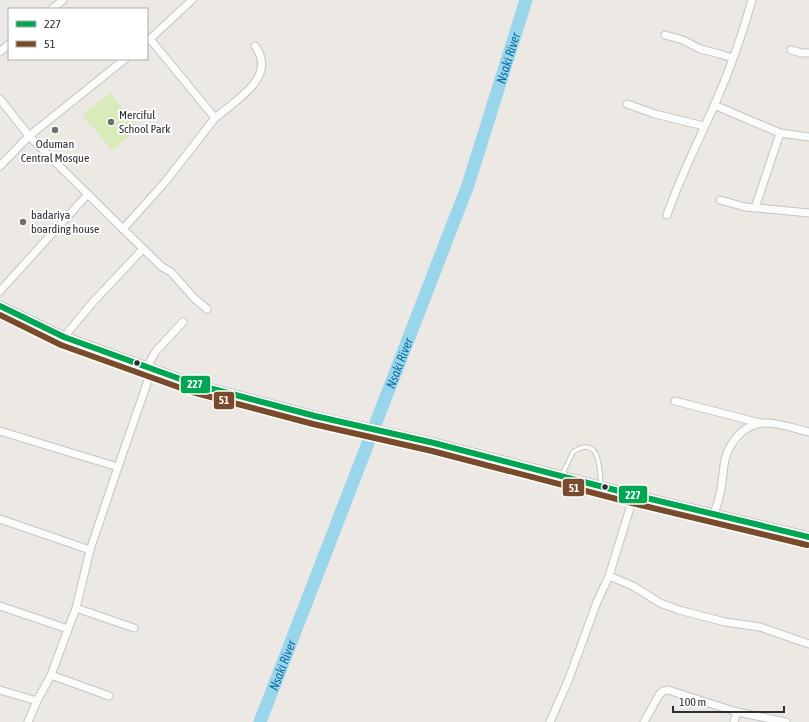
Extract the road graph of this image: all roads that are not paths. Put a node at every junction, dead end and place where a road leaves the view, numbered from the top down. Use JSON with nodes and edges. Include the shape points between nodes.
{"nodes":[{"id":1,"x":63,"y":0,"type":"edge"},
{"id":2,"x":192,"y":0,"type":"edge"},
{"id":3,"x":752,"y":0,"type":"edge"},
{"id":4,"x":53,"y":8,"type":"edge"},
{"id":5,"x":666,"y":35,"type":"dead end"},
{"id":6,"x":148,"y":40,"type":"edge"},
{"id":7,"x":8,"y":45,"type":"edge"},
{"id":8,"x":255,"y":46,"type":"dead end"},
{"id":9,"x":791,"y":50,"type":"dead end"},
{"id":10,"x":0,"y":52,"type":"edge"},
{"id":11,"x":809,"y":53,"type":"edge"},
{"id":12,"x":732,"y":58,"type":"junction"},
{"id":13,"x":123,"y":60,"type":"edge"},
{"id":14,"x":0,"y":99,"type":"edge"},
{"id":15,"x":627,"y":104,"type":"dead end"},
{"id":16,"x":714,"y":105,"type":"junction"},
{"id":17,"x":215,"y":118,"type":"junction"},
{"id":18,"x":704,"y":126,"type":"junction"},
{"id":19,"x":780,"y":133,"type":"junction"},
{"id":20,"x":29,"y":136,"type":"junction"},
{"id":21,"x":809,"y":137,"type":"edge"},
{"id":22,"x":0,"y":166,"type":"edge"},
{"id":23,"x":88,"y":194,"type":"junction"},
{"id":24,"x":720,"y":200,"type":"dead end"},
{"id":25,"x":755,"y":208,"type":"junction"},
{"id":26,"x":809,"y":213,"type":"edge"},
{"id":27,"x":667,"y":215,"type":"dead end"},
{"id":28,"x":123,"y":229,"type":"junction"},
{"id":29,"x":143,"y":249,"type":"junction"},
{"id":30,"x":0,"y":291,"type":"edge"},
{"id":31,"x":0,"y":306,"type":"edge"},
{"id":32,"x":207,"y":309,"type":"dead end"},
{"id":33,"x":183,"y":322,"type":"dead end"},
{"id":34,"x":64,"y":337,"type":"junction"},
{"id":35,"x":150,"y":368,"type":"junction"},
{"id":36,"x":675,"y":401,"type":"dead end"},
{"id":37,"x":763,"y":423,"type":"junction"},
{"id":38,"x":0,"y":432,"type":"edge"},
{"id":39,"x":809,"y":432,"type":"edge"},
{"id":40,"x":118,"y":467,"type":"junction"},
{"id":41,"x":562,"y":476,"type":"junction"},
{"id":42,"x":601,"y":486,"type":"junction"},
{"id":43,"x":634,"y":495,"type":"junction"},
{"id":44,"x":714,"y":513,"type":"junction"},
{"id":45,"x":0,"y":519,"type":"edge"},
{"id":46,"x":809,"y":537,"type":"edge"},
{"id":47,"x":90,"y":550,"type":"junction"},
{"id":48,"x":609,"y":576,"type":"junction"},
{"id":49,"x":0,"y":606,"type":"edge"},
{"id":50,"x":76,"y":608,"type":"junction"},
{"id":51,"x":134,"y":628,"type":"dead end"},
{"id":52,"x":68,"y":629,"type":"junction"},
{"id":53,"x":809,"y":644,"type":"edge"},
{"id":54,"x":51,"y":675,"type":"junction"},
{"id":55,"x":0,"y":690,"type":"edge"},
{"id":56,"x":109,"y":696,"type":"dead end"},
{"id":57,"x":37,"y":700,"type":"junction"},
{"id":58,"x":737,"y":712,"type":"junction"},
{"id":59,"x":28,"y":722,"type":"edge"},
{"id":60,"x":550,"y":722,"type":"edge"},
{"id":61,"x":644,"y":722,"type":"edge"},
{"id":62,"x":734,"y":722,"type":"edge"},
{"id":63,"x":786,"y":722,"type":"edge"}],
"edges":[{"from":1,"to":4,"type":"street"},
{"from":2,"to":6,"type":"street"},
{"from":3,"to":12,"type":"street"},
{"from":5,"to":12,"type":"street","via":[[700,49]]},
{"from":6,"to":17,"type":"street"},
{"from":7,"to":10,"type":"street"},
{"from":8,"to":17,"type":"street","via":[[262,58],[257,80],[251,89]]},
{"from":9,"to":11,"type":"street"},
{"from":12,"to":16,"type":"street"},
{"from":13,"to":20,"type":"street"},
{"from":14,"to":20,"type":"street"},
{"from":15,"to":18,"type":"street","via":[[654,114]]},
{"from":16,"to":18,"type":"street"},
{"from":16,"to":19,"type":"street"},
{"from":17,"to":28,"type":"street","via":[[166,181]]},
{"from":18,"to":27,"type":"street"},
{"from":19,"to":21,"type":"street"},
{"from":19,"to":25,"type":"street"},
{"from":20,"to":22,"type":"street"},
{"from":20,"to":23,"type":"street"},
{"from":23,"to":28,"type":"street"},
{"from":23,"to":30,"type":"street"},
{"from":24,"to":25,"type":"street"},
{"from":25,"to":26,"type":"street"},
{"from":28,"to":29,"type":"street"},
{"from":29,"to":32,"type":"street","via":[[162,268],[171,272]]},
{"from":29,"to":34,"type":"street"},
{"from":31,"to":34,"type":"street"},
{"from":33,"to":35,"type":"street","via":[[156,351]]},
{"from":34,"to":35,"type":"street"},
{"from":35,"to":40,"type":"street"},
{"from":35,"to":41,"type":"street","via":[[194,384],[315,416]]},
{"from":36,"to":37,"type":"street"},
{"from":37,"to":39,"type":"street"},
{"from":37,"to":44,"type":"street","via":[[738,434],[730,445]]},
{"from":38,"to":40,"type":"street"},
{"from":40,"to":47,"type":"street"},
{"from":41,"to":42,"type":"street"},
{"from":41,"to":42,"type":"lane","via":[[573,452],[583,447],[591,448],[596,452]]},
{"from":42,"to":43,"type":"street"},
{"from":43,"to":44,"type":"street"},
{"from":43,"to":48,"type":"street"},
{"from":44,"to":46,"type":"street"},
{"from":45,"to":47,"type":"street"},
{"from":47,"to":50,"type":"street"},
{"from":48,"to":53,"type":"street","via":[[633,586],[660,603],[679,610],[725,622],[760,627]]},
{"from":48,"to":60,"type":"street"},
{"from":49,"to":52,"type":"street"},
{"from":50,"to":51,"type":"street"},
{"from":50,"to":52,"type":"street"},
{"from":52,"to":54,"type":"street"},
{"from":54,"to":56,"type":"street"},
{"from":54,"to":57,"type":"street"},
{"from":55,"to":57,"type":"street"},
{"from":57,"to":59,"type":"street"},
{"from":58,"to":61,"type":"street","via":[[668,690],[659,694]]},
{"from":58,"to":62,"type":"street"},
{"from":58,"to":63,"type":"street"}]}
